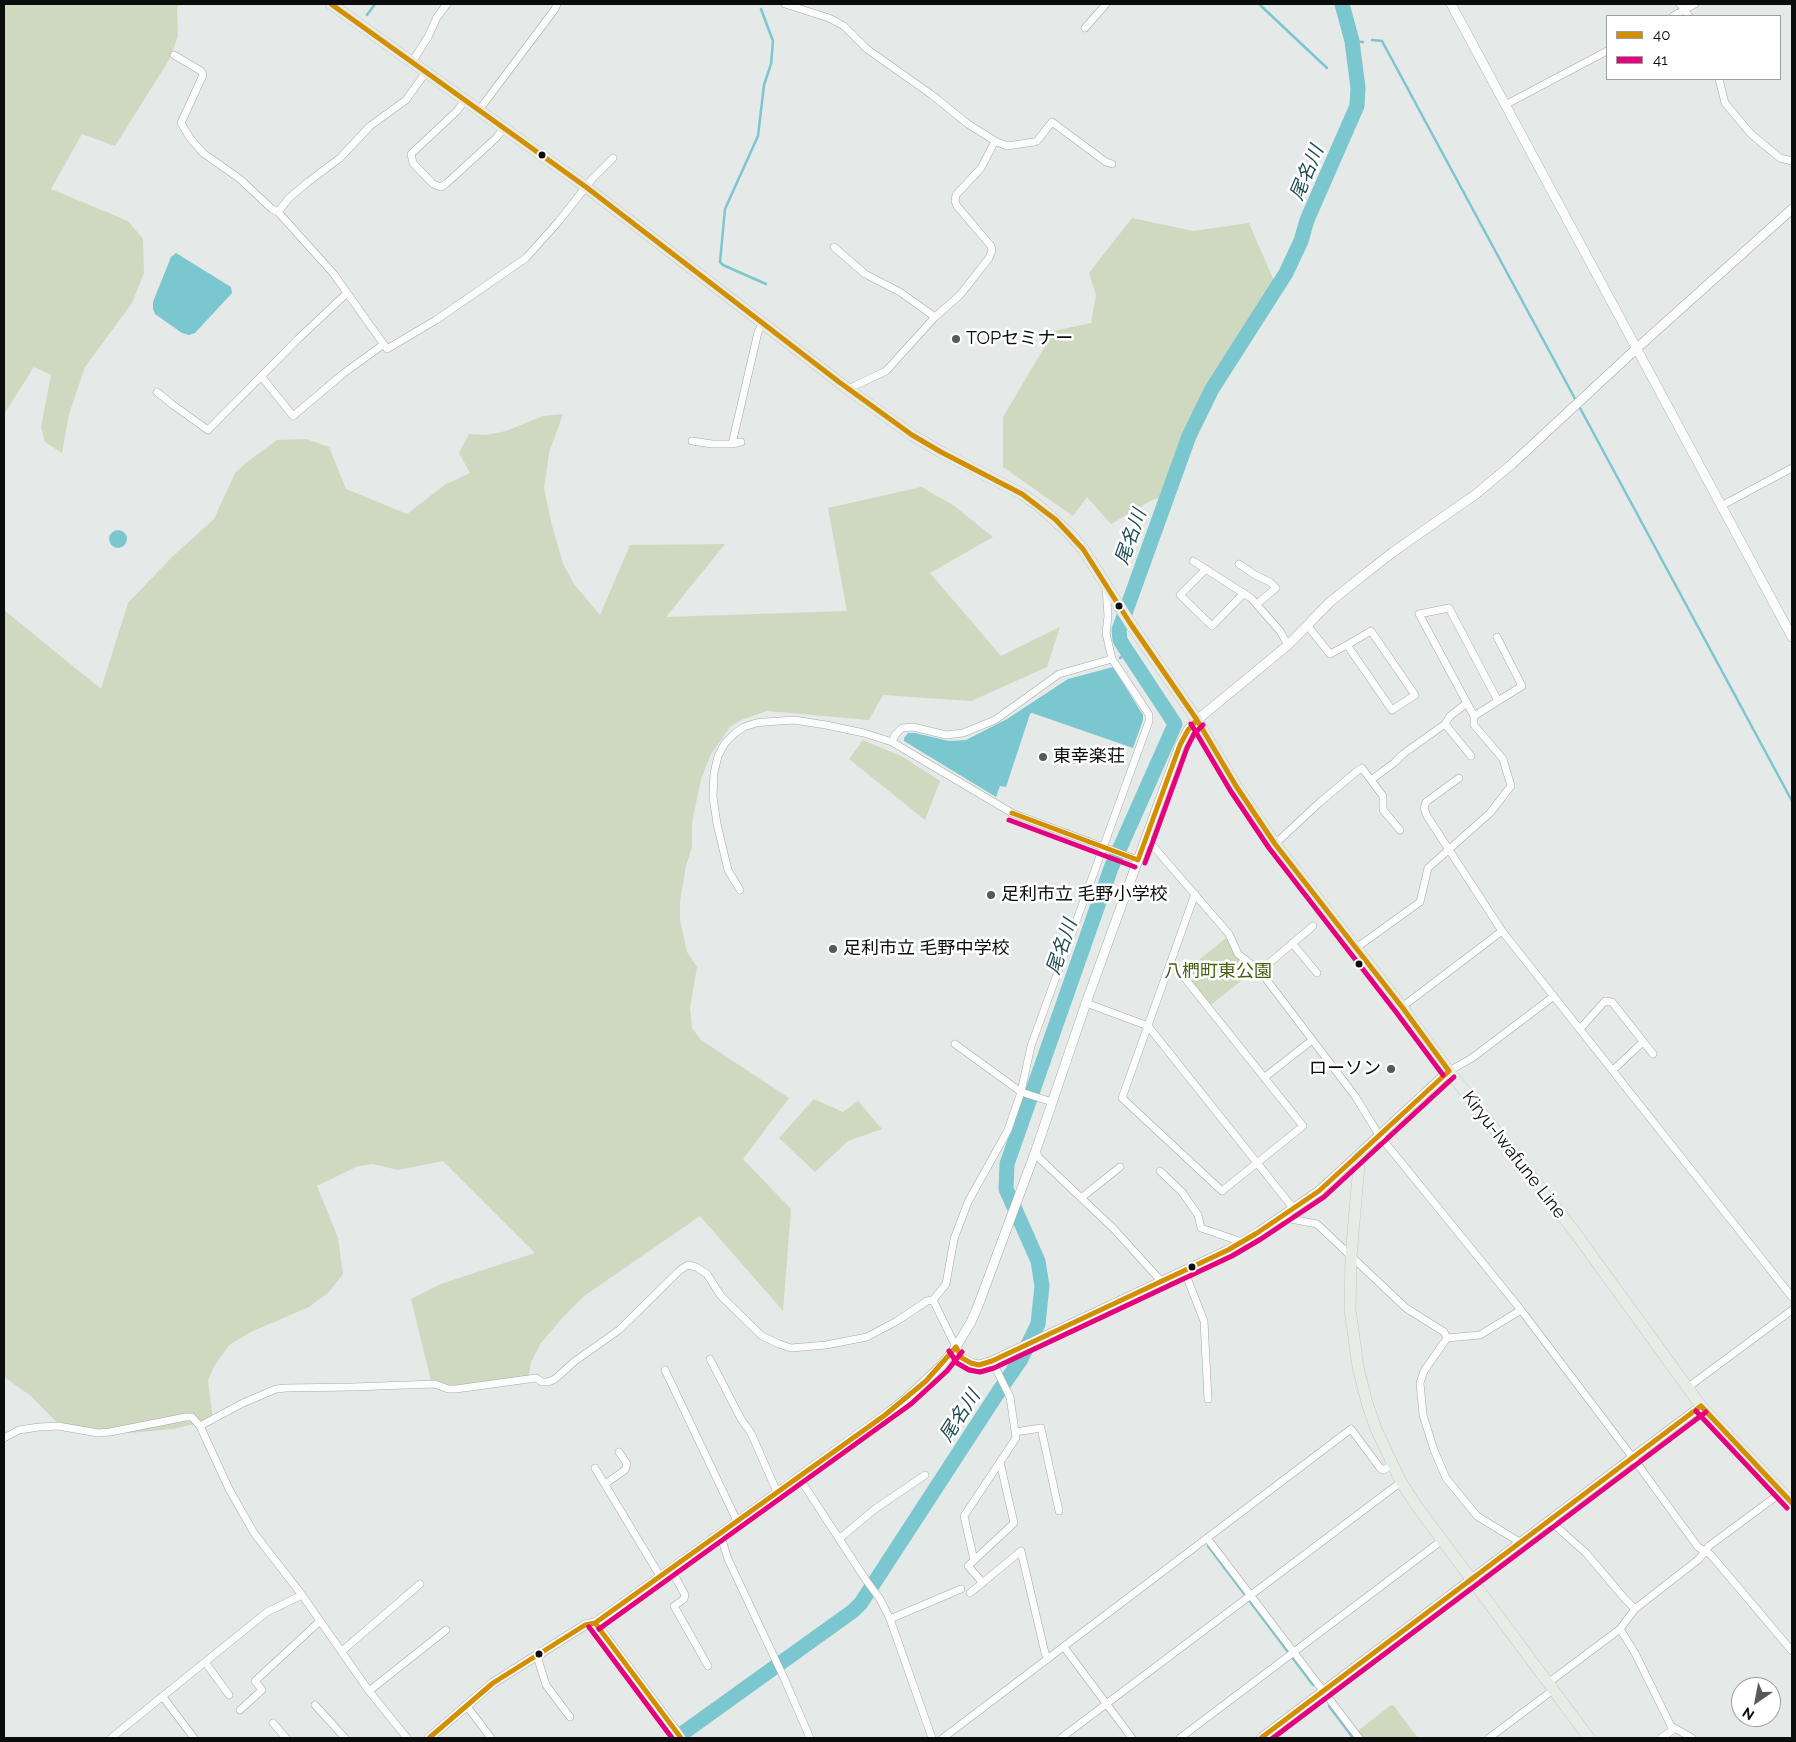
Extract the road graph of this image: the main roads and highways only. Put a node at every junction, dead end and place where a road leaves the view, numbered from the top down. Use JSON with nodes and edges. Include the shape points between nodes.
{"nodes":[{"id":1,"x":331,"y":4,"type":"edge"},
{"id":2,"x":1360,"y":1154,"type":"road end"},
{"id":3,"x":1792,"y":1503,"type":"edge"},
{"id":4,"x":1590,"y":1738,"type":"edge"}],
"edges":[{"from":1,"to":3,"type":"main road","name":"Kiryu-Iwafune Line","via":[[586,187],[912,435],[1038,505],[1063,527],[1083,549],[1275,844],[1574,1230],[1701,1406]]},
{"from":2,"to":4,"type":"main road","via":[[1350,1309],[1358,1367],[1376,1429],[1401,1482],[1441,1541]]}]}
